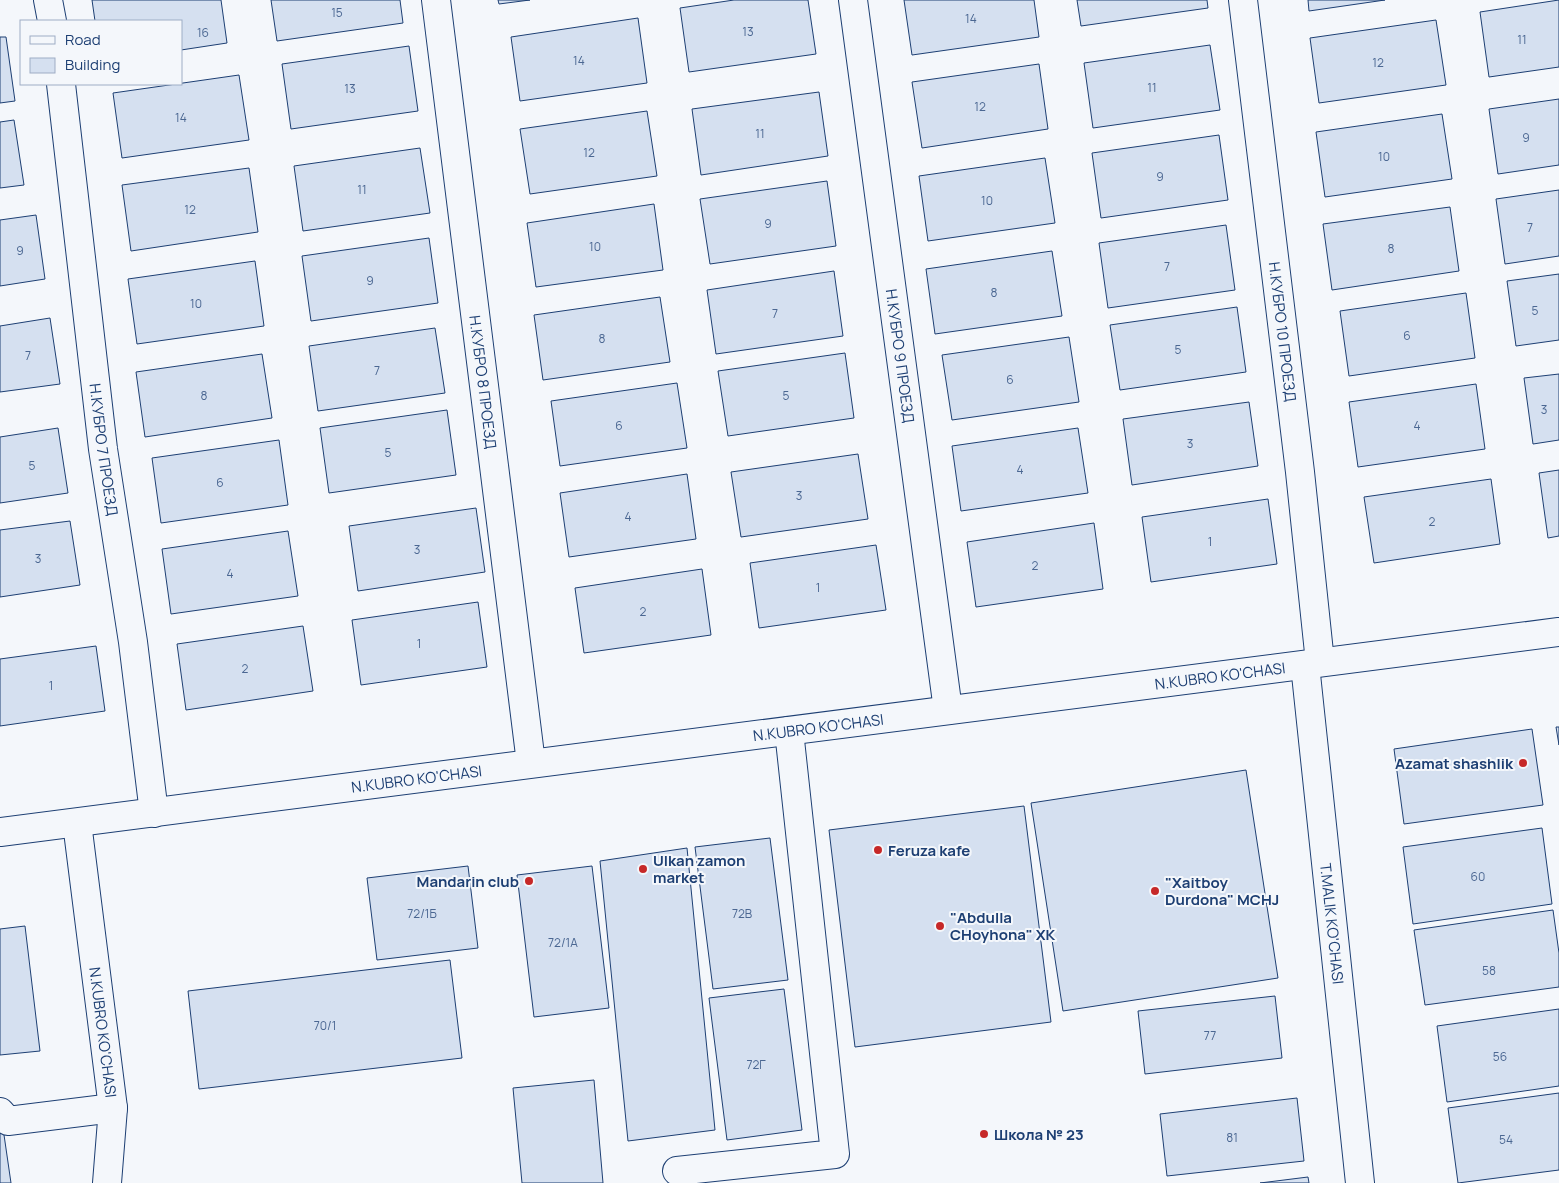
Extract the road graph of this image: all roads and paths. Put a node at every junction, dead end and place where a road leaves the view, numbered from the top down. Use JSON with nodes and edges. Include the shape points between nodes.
{"nodes":[{"id":1,"x":48,"y":0,"type":"edge"},
{"id":2,"x":436,"y":0,"type":"edge"},
{"id":3,"x":853,"y":0,"type":"edge"},
{"id":4,"x":1243,"y":0,"type":"edge"},
{"id":5,"x":52,"y":20,"type":"edge"},
{"id":6,"x":61,"y":85,"type":"edge"},
{"id":7,"x":1559,"y":632,"type":"edge"},
{"id":8,"x":1312,"y":664,"type":"junction"},
{"id":9,"x":948,"y":710,"type":"junction"},
{"id":10,"x":789,"y":731,"type":"junction"},
{"id":11,"x":531,"y":763,"type":"junction"},
{"id":12,"x":154,"y":813,"type":"junction"},
{"id":13,"x":77,"y":823,"type":"junction"},
{"id":14,"x":0,"y":832,"type":"edge"},
{"id":15,"x":113,"y":1108,"type":"junction"},
{"id":16,"x":0,"y":1112,"type":"edge"},
{"id":17,"x":677,"y":1171,"type":"dead end"},
{"id":18,"x":107,"y":1183,"type":"edge"},
{"id":19,"x":1360,"y":1183,"type":"edge"}],
"edges":[{"from":1,"to":5,"type":"street"},
{"from":2,"to":11,"type":"street","name":"Н.КУБРО 8 ПРОЕЗД"},
{"from":3,"to":9,"type":"street","name":"Н.КУБРО 9 ПРОЕЗД"},
{"from":4,"to":8,"type":"street","name":"Н.КУБРО 10 ПРОЕЗД","via":[[1300,472]]},
{"from":6,"to":12,"type":"street","name":"Н.КУБРО 7 ПРОЕЗД","via":[[103,449],[134,642]]},
{"from":7,"to":8,"type":"street","name":"N.KUBRO KO'CHASI"},
{"from":8,"to":9,"type":"street","name":"N.KUBRO KO'CHASI"},
{"from":8,"to":19,"type":"street","name":"T.MALIK KO'CHASI"},
{"from":9,"to":10,"type":"street","name":"N.KUBRO KO'CHASI"},
{"from":10,"to":11,"type":"street","name":"N.KUBRO KO'CHASI"},
{"from":10,"to":17,"type":"street","via":[[835,1154]]},
{"from":11,"to":12,"type":"street","name":"N.KUBRO KO'CHASI"},
{"from":12,"to":13,"type":"street","name":"N.KUBRO KO'CHASI"},
{"from":13,"to":14,"type":"street","name":"N.KUBRO KO'CHASI"},
{"from":13,"to":15,"type":"street","name":"N.KUBRO KO'CHASI"},
{"from":15,"to":16,"type":"street","via":[[8,1121]]},
{"from":15,"to":18,"type":"street","name":"N.KUBRO KO'CHASI"}]}
